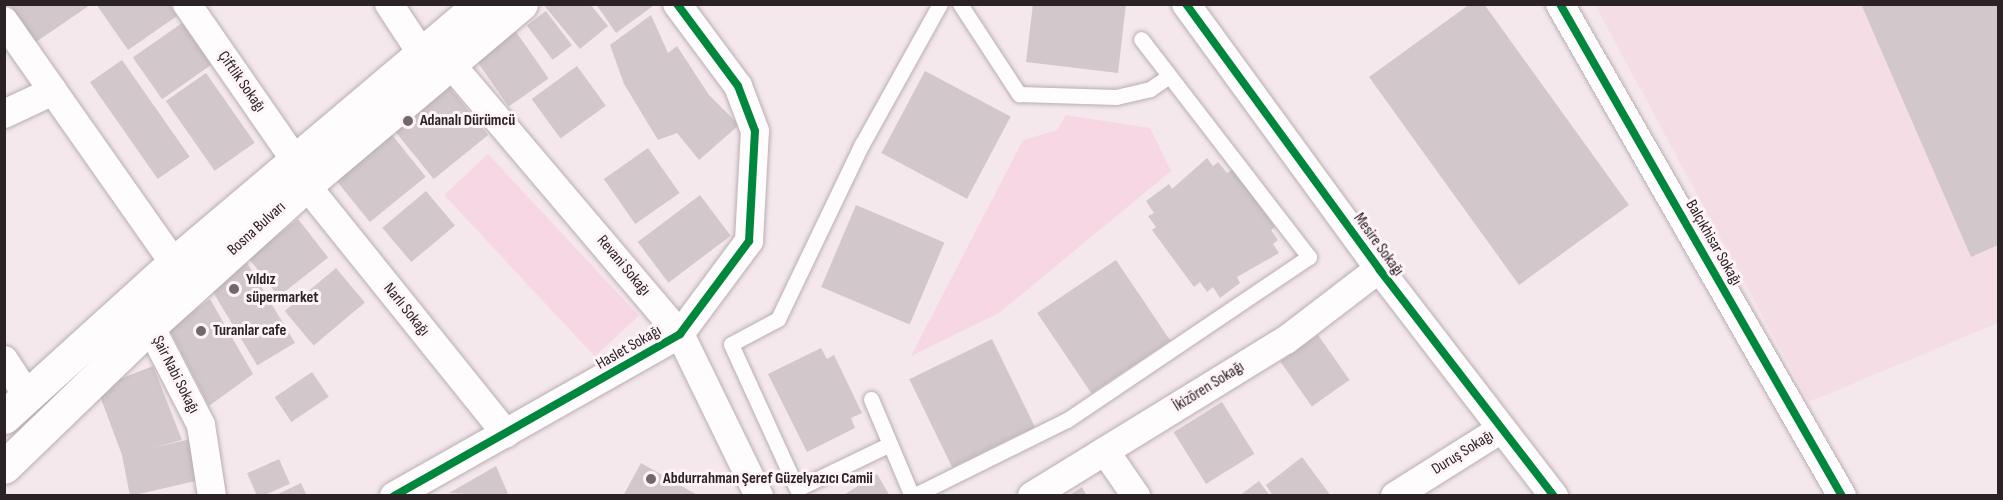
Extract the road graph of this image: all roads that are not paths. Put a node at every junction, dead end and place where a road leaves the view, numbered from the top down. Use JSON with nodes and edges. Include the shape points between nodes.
{"nodes":[{"id":1,"x":187,"y":4,"type":"edge"},
{"id":2,"x":389,"y":4,"type":"edge"},
{"id":3,"x":480,"y":4,"type":"edge"},
{"id":4,"x":521,"y":4,"type":"edge"},
{"id":5,"x":677,"y":4,"type":"edge"},
{"id":6,"x":940,"y":4,"type":"edge"},
{"id":7,"x":960,"y":4,"type":"edge"},
{"id":8,"x":1186,"y":4,"type":"edge"},
{"id":9,"x":1560,"y":4,"type":"edge"},
{"id":10,"x":4,"y":21,"type":"edge"},
{"id":11,"x":1141,"y":39,"type":"dead end"},
{"id":12,"x":436,"y":58,"type":"junction"},
{"id":13,"x":1169,"y":76,"type":"junction"},
{"id":14,"x":53,"y":91,"type":"junction"},
{"id":15,"x":4,"y":114,"type":"edge"},
{"id":16,"x":300,"y":172,"type":"junction"},
{"id":17,"x":174,"y":263,"type":"junction"},
{"id":18,"x":1379,"y":269,"type":"junction"},
{"id":19,"x":150,"y":326,"type":"junction"},
{"id":20,"x":680,"y":334,"type":"junction"},
{"id":21,"x":4,"y":360,"type":"edge"},
{"id":22,"x":27,"y":395,"type":"junction"},
{"id":23,"x":871,"y":399,"type":"dead end"},
{"id":24,"x":4,"y":417,"type":"edge"},
{"id":25,"x":1500,"y":430,"type":"junction"},
{"id":26,"x":506,"y":434,"type":"junction"},
{"id":27,"x":890,"y":444,"type":"junction"},
{"id":28,"x":1105,"y":451,"type":"junction"},
{"id":29,"x":4,"y":467,"type":"edge"},
{"id":30,"x":212,"y":495,"type":"edge"},
{"id":31,"x":394,"y":495,"type":"edge"},
{"id":32,"x":759,"y":495,"type":"edge"},
{"id":33,"x":912,"y":495,"type":"edge"},
{"id":34,"x":1032,"y":495,"type":"edge"},
{"id":35,"x":1136,"y":495,"type":"edge"},
{"id":36,"x":1395,"y":495,"type":"edge"},
{"id":37,"x":1554,"y":495,"type":"edge"},
{"id":38,"x":1842,"y":495,"type":"edge"}],
"edges":[{"from":1,"to":16,"type":"street","name":"Çiftlik Sokağı"},
{"from":2,"to":12,"type":"street","name":"Revani Sokağı"},
{"from":3,"to":12,"type":"main road","name":"Bosna Bulvarı"},
{"from":4,"to":12,"type":"main road","name":"Bosna Bulvarı"},
{"from":5,"to":20,"type":"street","name":"Haslet Sokağı","via":[[738,86],[755,131],[749,241]]},
{"from":6,"to":27,"type":"lane","via":[[862,144],[778,319],[731,344],[797,489]]},
{"from":7,"to":13,"type":"lane","via":[[1019,94],[1116,97],[1150,89]]},
{"from":8,"to":18,"type":"street","name":"Mesire Sokağı"},
{"from":9,"to":38,"type":"street","name":"Balçıkhisar Sokağı"},
{"from":10,"to":14,"type":"street"},
{"from":11,"to":13,"type":"lane"},
{"from":12,"to":16,"type":"main road","name":"Bosna Bulvarı"},
{"from":12,"to":20,"type":"street","name":"Revani Sokağı"},
{"from":13,"to":33,"type":"lane","via":[[1310,256],[1067,420]]},
{"from":14,"to":15,"type":"street"},
{"from":14,"to":17,"type":"street"},
{"from":16,"to":17,"type":"main road","name":"Bosna Bulvarı"},
{"from":16,"to":19,"type":"main road","name":"Bosna Bulvarı"},
{"from":16,"to":26,"type":"street","name":"Narlı Sokağı"},
{"from":17,"to":22,"type":"main road","name":"Bosna Bulvarı"},
{"from":18,"to":25,"type":"street","name":"Mesire Sokağı"},
{"from":18,"to":28,"type":"street","name":"İkizören Sokağı","via":[[1286,340]]},
{"from":19,"to":29,"type":"main road","name":"Bosna Bulvarı"},
{"from":19,"to":30,"type":"street","name":"Şair Nabi Sokağı","via":[[201,424]]},
{"from":20,"to":26,"type":"street","name":"Haslet Sokağı"},
{"from":20,"to":32,"type":"street","name":"Revani Sokağı"},
{"from":21,"to":22,"type":"street"},
{"from":22,"to":24,"type":"main road","name":"Bosna Bulvarı"},
{"from":23,"to":27,"type":"lane"},
{"from":25,"to":36,"type":"street","name":"Duruş Sokağı"},
{"from":25,"to":37,"type":"street","name":"Mesire Sokağı"},
{"from":26,"to":31,"type":"street","name":"Haslet Sokağı"},
{"from":27,"to":33,"type":"lane"},
{"from":28,"to":34,"type":"street","name":"İkizören Sokağı"},
{"from":28,"to":35,"type":"street"}]}
